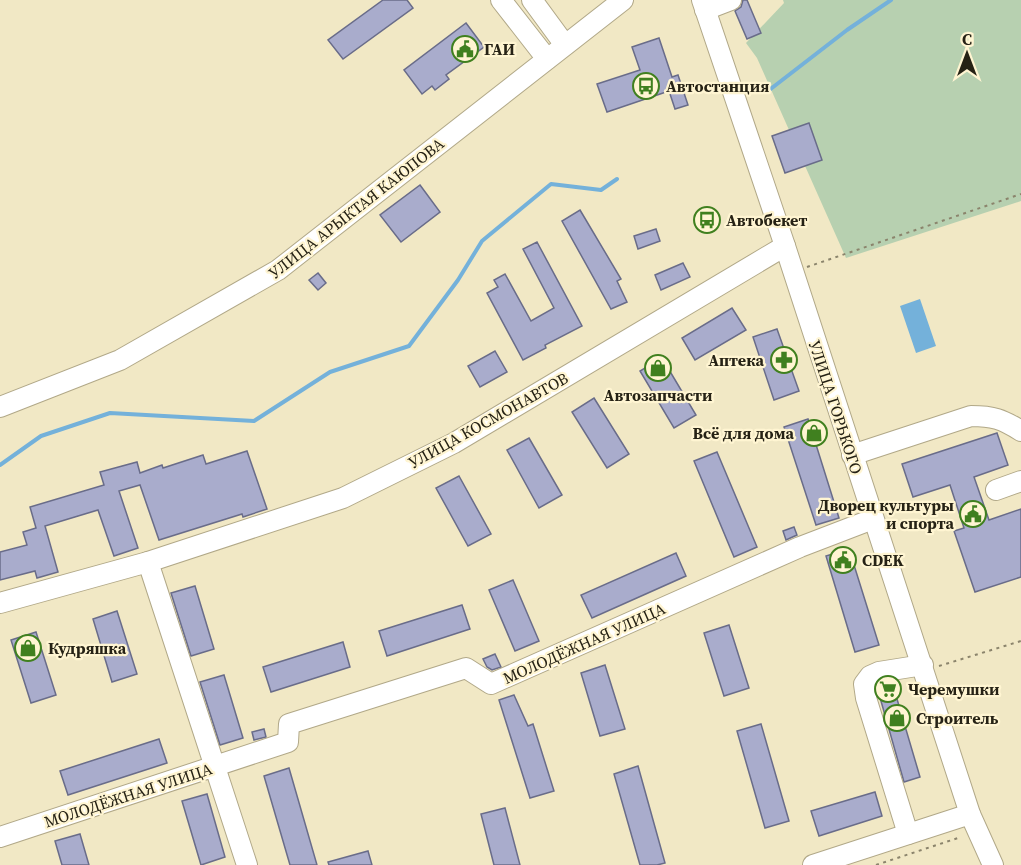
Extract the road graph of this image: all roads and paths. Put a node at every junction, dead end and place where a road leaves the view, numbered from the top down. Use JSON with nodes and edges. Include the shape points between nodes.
{"nodes":[{"id":1,"x":501,"y":0,"type":"edge"},
{"id":2,"x":532,"y":0,"type":"edge"},
{"id":3,"x":623,"y":0,"type":"edge"},
{"id":4,"x":731,"y":0,"type":"edge"},
{"id":5,"x":704,"y":5,"type":"edge"},
{"id":6,"x":565,"y":45,"type":"junction"},
{"id":7,"x":547,"y":59,"type":"junction"},
{"id":8,"x":1021,"y":194,"type":"edge"},
{"id":9,"x":785,"y":246,"type":"junction"},
{"id":10,"x":793,"y":272,"type":"junction"},
{"id":11,"x":0,"y":407,"type":"edge"},
{"id":12,"x":1021,"y":431,"type":"edge"},
{"id":13,"x":852,"y":455,"type":"junction"},
{"id":14,"x":1021,"y":481,"type":"edge"},
{"id":15,"x":996,"y":490,"type":"dead end"},
{"id":16,"x":873,"y":519,"type":"junction"},
{"id":17,"x":148,"y":562,"type":"junction"},
{"id":18,"x":0,"y":603,"type":"edge"},
{"id":19,"x":1021,"y":641,"type":"edge"},
{"id":20,"x":924,"y":668,"type":"junction"},
{"id":21,"x":215,"y":766,"type":"junction"},
{"id":22,"x":974,"y":822,"type":"junction"},
{"id":23,"x":908,"y":834,"type":"junction"},
{"id":24,"x":0,"y":837,"type":"edge"},
{"id":25,"x":247,"y":865,"type":"edge"},
{"id":26,"x":813,"y":865,"type":"edge"},
{"id":27,"x":876,"y":865,"type":"edge"},
{"id":28,"x":993,"y":865,"type":"edge"}],
"edges":[{"from":1,"to":7,"type":"street"},
{"from":2,"to":6,"type":"street"},
{"from":3,"to":6,"type":"street","name":"УЛИЦА АРЫКТАЯ КАЮПОВА"},
{"from":4,"to":5,"type":"street"},
{"from":5,"to":9,"type":"street","name":"УЛИЦА ГОРЬКОГО"},
{"from":6,"to":7,"type":"street","name":"УЛИЦА АРЫКТАЯ КАЮПОВА"},
{"from":7,"to":11,"type":"street","name":"УЛИЦА АРЫКТАЯ КАЮПОВА","via":[[278,270],[120,360]]},
{"from":8,"to":10,"type":"path"},
{"from":9,"to":10,"type":"street","name":"УЛИЦА ГОРЬКОГО"},
{"from":9,"to":17,"type":"street","name":"УЛИЦА КОСМОНАВТОВ","via":[[454,443],[343,498]]},
{"from":10,"to":13,"type":"street","name":"УЛИЦА ГОРЬКОГО"},
{"from":12,"to":13,"type":"street","via":[[1003,420],[971,416]]},
{"from":13,"to":16,"type":"street","name":"УЛИЦА ГОРЬКОГО"},
{"from":14,"to":15,"type":"street"},
{"from":16,"to":20,"type":"street","name":"УЛИЦА ГОРЬКОГО"},
{"from":16,"to":21,"type":"street","name":"МОЛОДЁЖНАЯ УЛИЦА","via":[[800,547],[490,684],[466,668],[289,723],[288,742]]},
{"from":17,"to":18,"type":"street","name":"УЛИЦА КОСМОНАВТОВ"},
{"from":17,"to":21,"type":"street"},
{"from":19,"to":20,"type":"path"},
{"from":20,"to":22,"type":"street","name":"УЛИЦА ГОРЬКОГО"},
{"from":20,"to":23,"type":"street","via":[[879,672],[864,684]]},
{"from":21,"to":24,"type":"street","name":"МОЛОДЁЖНАЯ УЛИЦА"},
{"from":21,"to":25,"type":"street"},
{"from":22,"to":23,"type":"street"},
{"from":22,"to":27,"type":"path"},
{"from":22,"to":28,"type":"street","name":"УЛИЦА ГОРЬКОГО"},
{"from":23,"to":26,"type":"street"}]}
